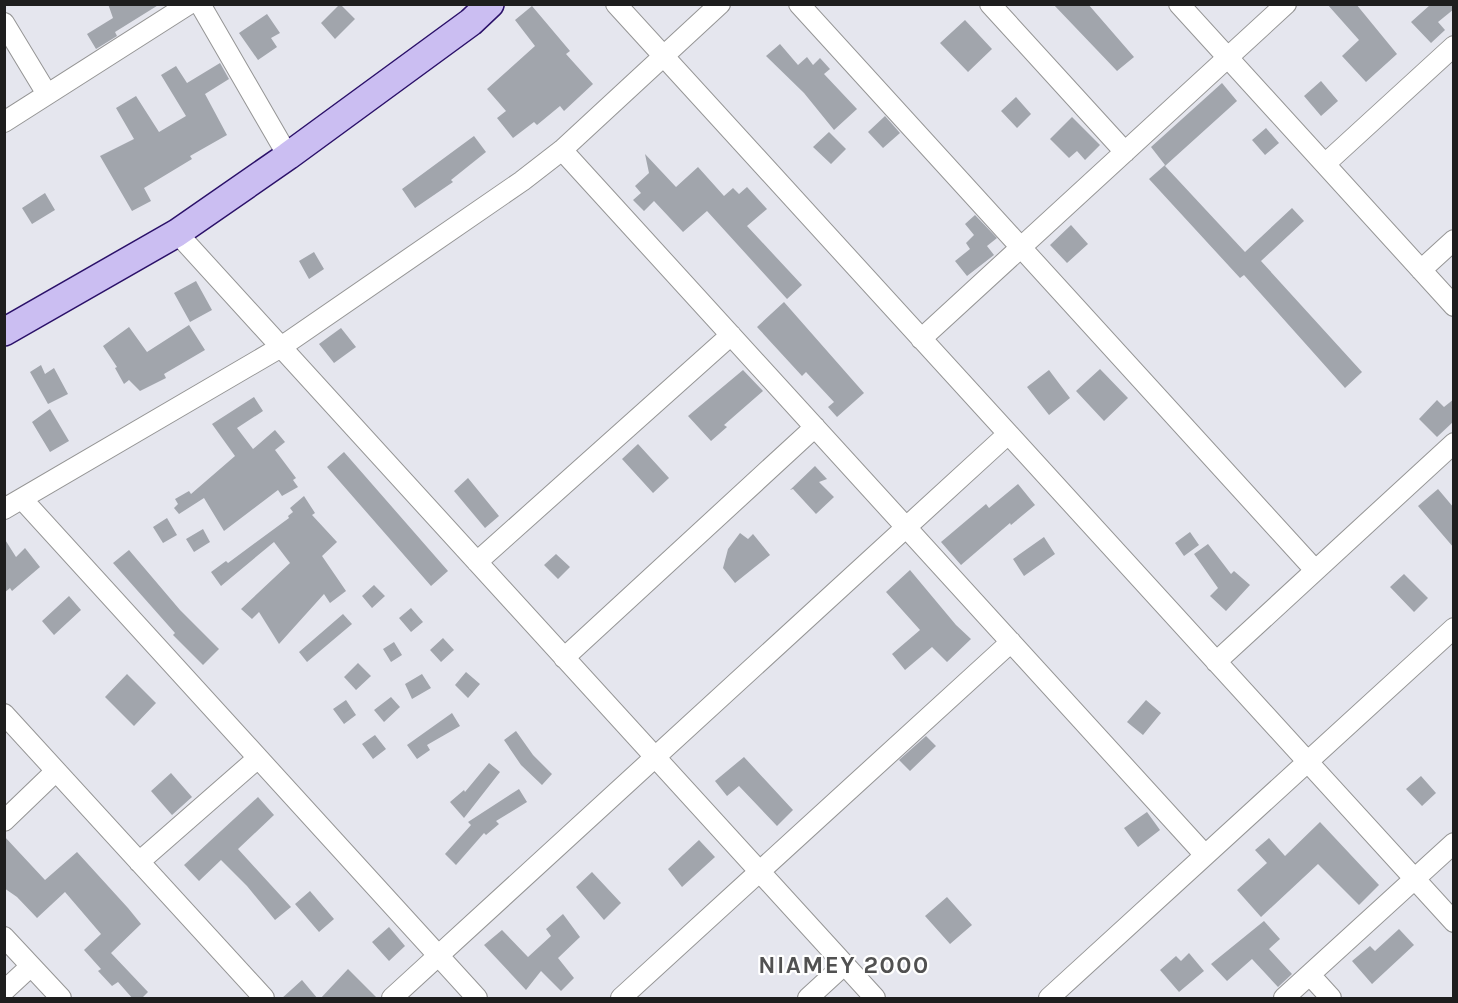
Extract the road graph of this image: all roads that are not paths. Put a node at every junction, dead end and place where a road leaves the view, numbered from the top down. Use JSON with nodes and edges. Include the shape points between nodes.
{"nodes":[{"id":1,"x":189,"y":4,"type":"edge"},
{"id":2,"x":200,"y":4,"type":"edge"},
{"id":3,"x":490,"y":4,"type":"edge"},
{"id":4,"x":616,"y":4,"type":"edge"},
{"id":5,"x":720,"y":4,"type":"edge"},
{"id":6,"x":799,"y":4,"type":"edge"},
{"id":7,"x":990,"y":4,"type":"edge"},
{"id":8,"x":1179,"y":4,"type":"edge"},
{"id":9,"x":1286,"y":4,"type":"edge"},
{"id":10,"x":4,"y":23,"type":"edge"},
{"id":11,"x":1454,"y":46,"type":"edge"},
{"id":12,"x":663,"y":56,"type":"junction"},
{"id":13,"x":1228,"y":58,"type":"junction"},
{"id":14,"x":47,"y":94,"type":"junction"},
{"id":15,"x":4,"y":122,"type":"edge"},
{"id":16,"x":562,"y":150,"type":"junction"},
{"id":17,"x":1125,"y":152,"type":"junction"},
{"id":18,"x":288,"y":156,"type":"junction"},
{"id":19,"x":1325,"y":164,"type":"junction"},
{"id":20,"x":177,"y":233,"type":"junction"},
{"id":21,"x":1454,"y":240,"type":"edge"},
{"id":22,"x":1021,"y":248,"type":"junction"},
{"id":23,"x":1421,"y":270,"type":"junction"},
{"id":24,"x":1454,"y":306,"type":"edge"},
{"id":25,"x":5,"y":331,"type":"edge"},
{"id":26,"x":731,"y":335,"type":"junction"},
{"id":27,"x":921,"y":339,"type":"junction"},
{"id":28,"x":281,"y":347,"type":"junction"},
{"id":29,"x":815,"y":427,"type":"junction"},
{"id":30,"x":1008,"y":434,"type":"junction"},
{"id":31,"x":1454,"y":444,"type":"edge"},
{"id":32,"x":13,"y":504,"type":"edge"},
{"id":33,"x":906,"y":527,"type":"junction"},
{"id":34,"x":477,"y":562,"type":"junction"},
{"id":35,"x":1315,"y":570,"type":"junction"},
{"id":36,"x":1454,"y":628,"type":"edge"},
{"id":37,"x":1011,"y":642,"type":"junction"},
{"id":38,"x":564,"y":657,"type":"junction"},
{"id":39,"x":1216,"y":662,"type":"junction"},
{"id":40,"x":4,"y":714,"type":"edge"},
{"id":41,"x":655,"y":757,"type":"junction"},
{"id":42,"x":258,"y":758,"type":"junction"},
{"id":43,"x":1307,"y":762,"type":"junction"},
{"id":44,"x":56,"y":771,"type":"junction"},
{"id":45,"x":4,"y":821,"type":"edge"},
{"id":46,"x":1454,"y":843,"type":"edge"},
{"id":47,"x":1205,"y":855,"type":"junction"},
{"id":48,"x":139,"y":862,"type":"junction"},
{"id":49,"x":759,"y":872,"type":"junction"},
{"id":50,"x":1414,"y":879,"type":"junction"},
{"id":51,"x":1454,"y":922,"type":"edge"},
{"id":52,"x":4,"y":937,"type":"edge"},
{"id":53,"x":438,"y":956,"type":"junction"},
{"id":54,"x":844,"y":965,"type":"junction"},
{"id":55,"x":31,"y":966,"type":"junction"},
{"id":56,"x":1310,"y":975,"type":"junction"},
{"id":57,"x":4,"y":991,"type":"edge"},
{"id":58,"x":61,"y":999,"type":"edge"},
{"id":59,"x":264,"y":999,"type":"edge"},
{"id":60,"x":392,"y":999,"type":"edge"},
{"id":61,"x":477,"y":999,"type":"edge"},
{"id":62,"x":621,"y":999,"type":"edge"},
{"id":63,"x":808,"y":999,"type":"edge"},
{"id":64,"x":875,"y":999,"type":"edge"},
{"id":65,"x":1049,"y":999,"type":"edge"},
{"id":66,"x":1284,"y":999,"type":"edge"},
{"id":67,"x":1331,"y":999,"type":"edge"}],
"edges":[{"from":1,"to":14,"type":"street"},
{"from":2,"to":18,"type":"street"},
{"from":3,"to":18,"type":"street"},
{"from":4,"to":12,"type":"street"},
{"from":5,"to":12,"type":"street"},
{"from":6,"to":22,"type":"street"},
{"from":7,"to":17,"type":"street"},
{"from":8,"to":13,"type":"street"},
{"from":9,"to":13,"type":"street"},
{"from":10,"to":14,"type":"street"},
{"from":11,"to":19,"type":"street"},
{"from":12,"to":16,"type":"street"},
{"from":12,"to":27,"type":"street"},
{"from":13,"to":17,"type":"street"},
{"from":13,"to":19,"type":"street"},
{"from":14,"to":15,"type":"street"},
{"from":16,"to":26,"type":"street"},
{"from":16,"to":28,"type":"street","via":[[522,182]]},
{"from":17,"to":22,"type":"street"},
{"from":18,"to":20,"type":"street"},
{"from":19,"to":23,"type":"street"},
{"from":20,"to":25,"type":"street"},
{"from":20,"to":28,"type":"street"},
{"from":21,"to":23,"type":"street"},
{"from":22,"to":27,"type":"street"},
{"from":22,"to":35,"type":"street"},
{"from":23,"to":24,"type":"street"},
{"from":26,"to":29,"type":"street"},
{"from":26,"to":34,"type":"street"},
{"from":27,"to":30,"type":"street"},
{"from":28,"to":32,"type":"street"},
{"from":28,"to":34,"type":"street"},
{"from":29,"to":33,"type":"street"},
{"from":29,"to":38,"type":"street"},
{"from":30,"to":33,"type":"street"},
{"from":30,"to":39,"type":"street"},
{"from":31,"to":35,"type":"street"},
{"from":32,"to":42,"type":"street"},
{"from":33,"to":37,"type":"street"},
{"from":33,"to":41,"type":"street"},
{"from":34,"to":38,"type":"street"},
{"from":35,"to":39,"type":"street"},
{"from":36,"to":43,"type":"street"},
{"from":37,"to":47,"type":"street"},
{"from":37,"to":49,"type":"street"},
{"from":38,"to":41,"type":"street"},
{"from":39,"to":43,"type":"street"},
{"from":40,"to":44,"type":"street"},
{"from":41,"to":49,"type":"street"},
{"from":41,"to":53,"type":"street"},
{"from":42,"to":48,"type":"street"},
{"from":42,"to":53,"type":"street"},
{"from":43,"to":47,"type":"street"},
{"from":43,"to":50,"type":"street"},
{"from":44,"to":45,"type":"street"},
{"from":44,"to":48,"type":"street"},
{"from":46,"to":50,"type":"street"},
{"from":47,"to":65,"type":"street"},
{"from":48,"to":59,"type":"street"},
{"from":49,"to":54,"type":"street"},
{"from":49,"to":62,"type":"street"},
{"from":50,"to":51,"type":"street"},
{"from":50,"to":56,"type":"street"},
{"from":52,"to":55,"type":"street"},
{"from":53,"to":60,"type":"street"},
{"from":53,"to":61,"type":"street"},
{"from":54,"to":63,"type":"street"},
{"from":54,"to":64,"type":"street"},
{"from":55,"to":57,"type":"street"},
{"from":55,"to":58,"type":"street"},
{"from":56,"to":66,"type":"street"},
{"from":56,"to":67,"type":"street"}]}
